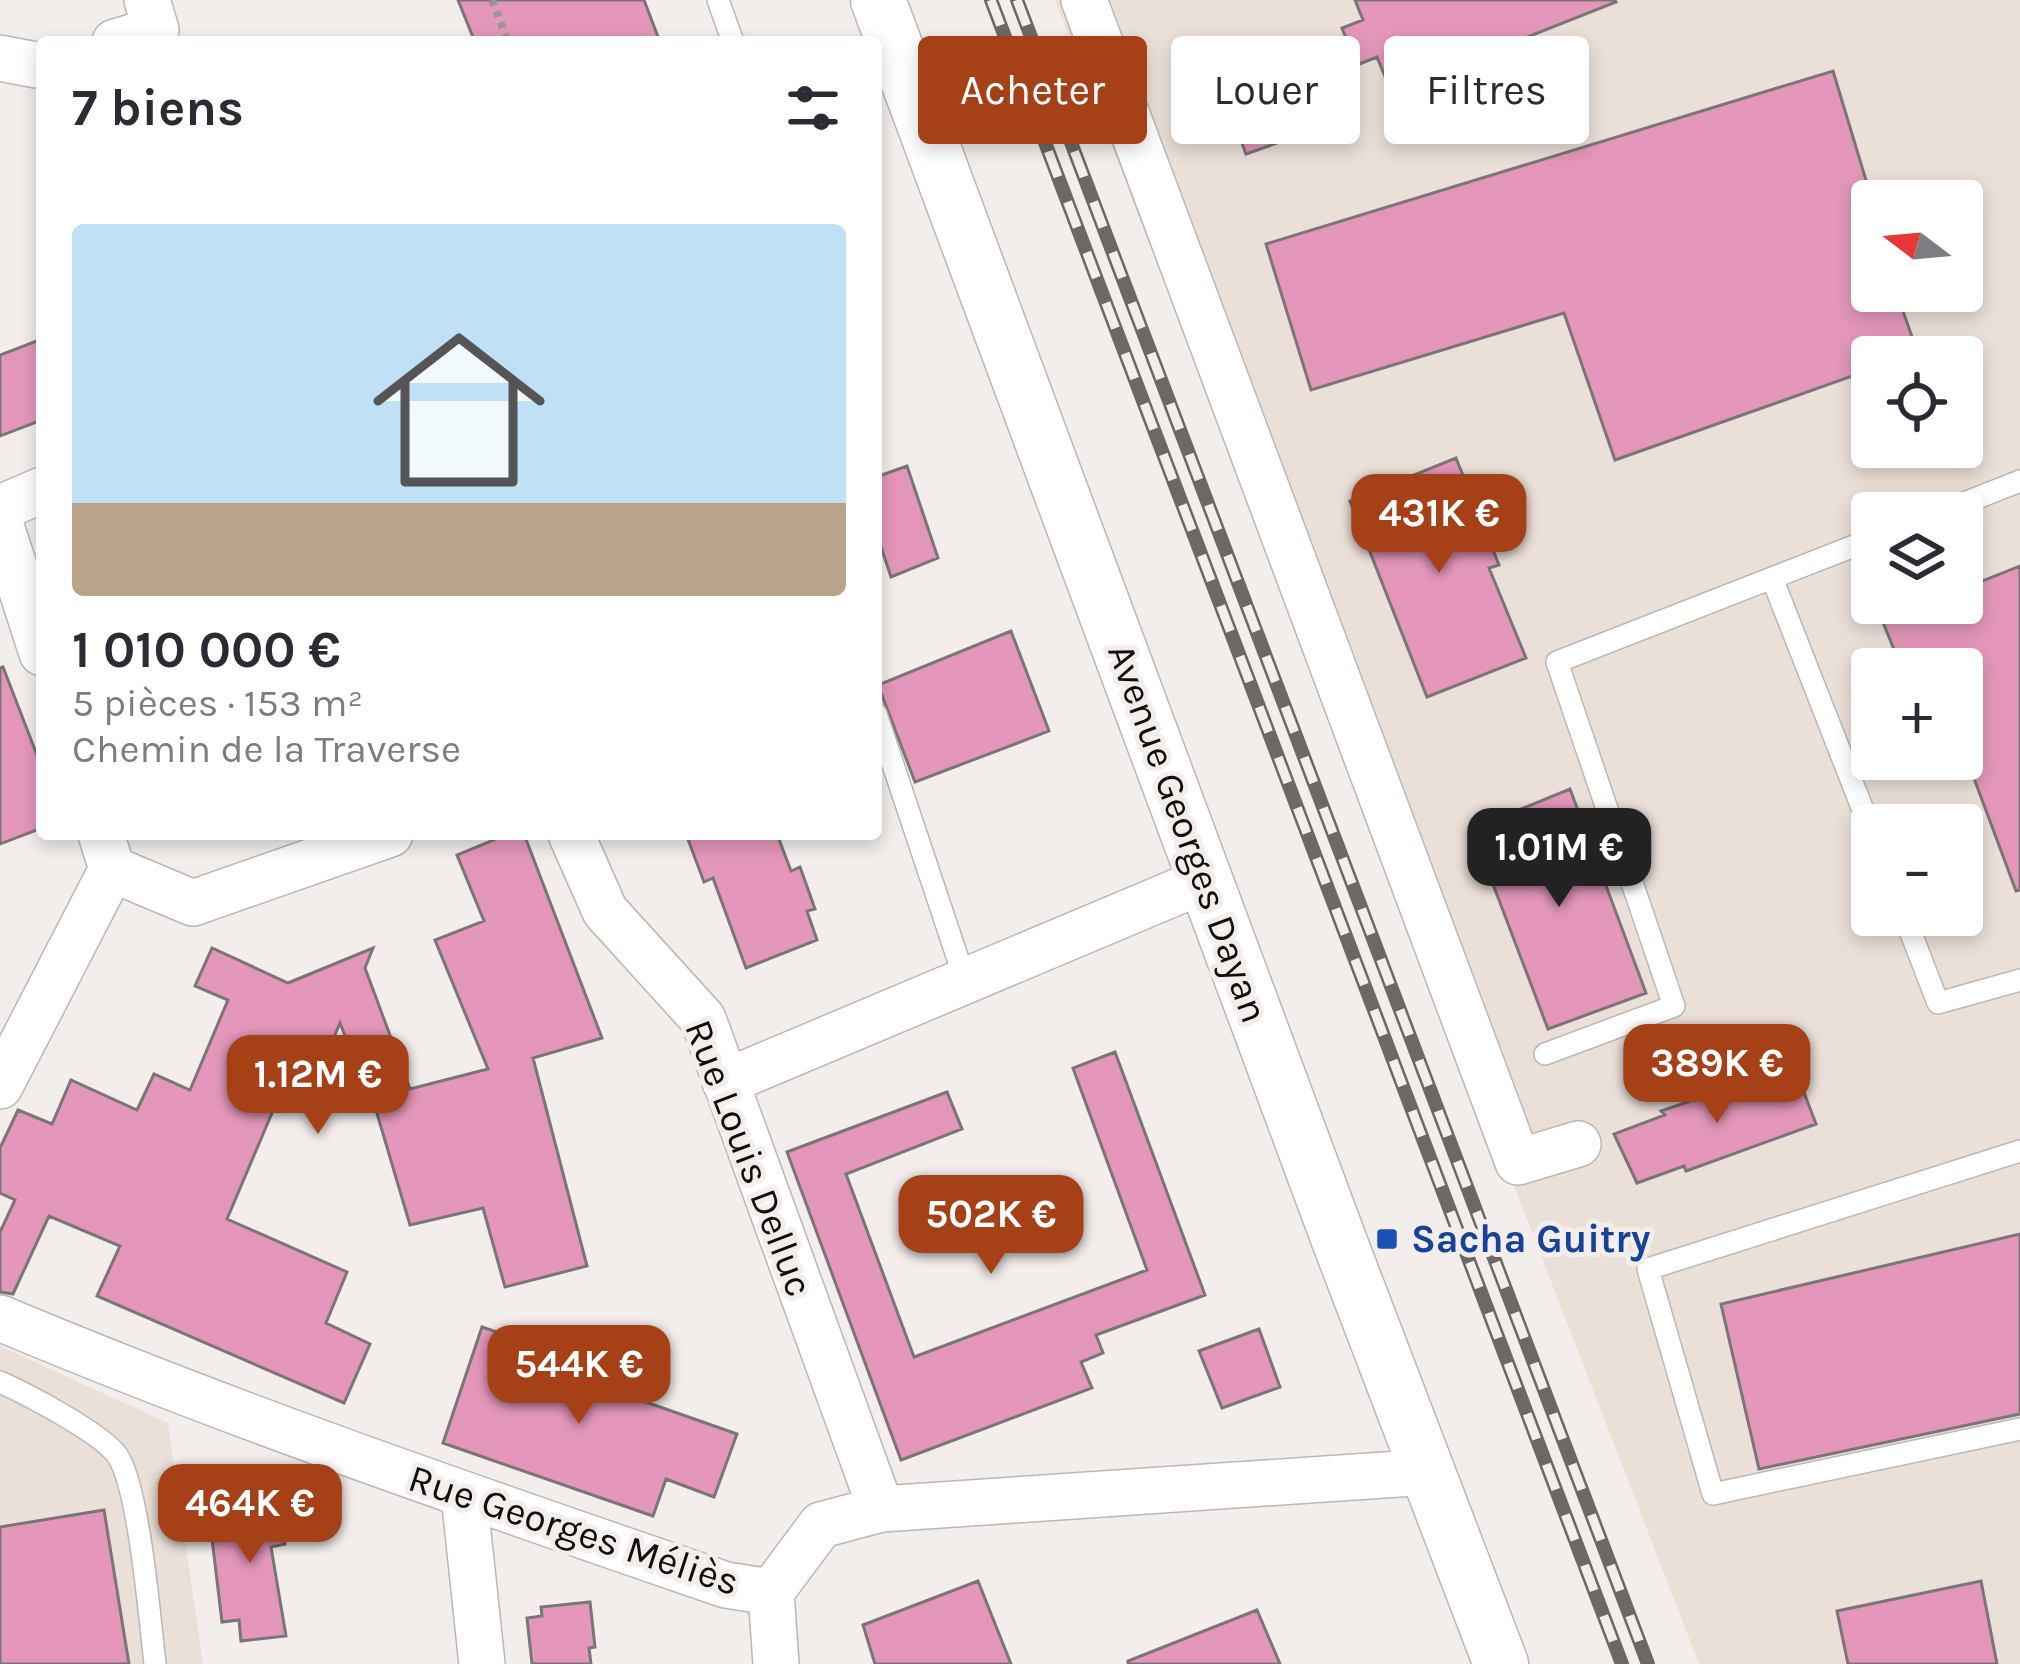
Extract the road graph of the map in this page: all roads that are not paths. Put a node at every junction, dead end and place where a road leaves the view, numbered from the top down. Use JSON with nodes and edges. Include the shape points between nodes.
{"nodes":[{"id":1,"x":147,"y":0,"type":"edge"},
{"id":2,"x":718,"y":0,"type":"edge"},
{"id":3,"x":878,"y":0,"type":"edge"},
{"id":4,"x":1084,"y":0,"type":"edge"},
{"id":5,"x":136,"y":36,"type":"edge"},
{"id":6,"x":731,"y":36,"type":"edge"},
{"id":7,"x":2020,"y":481,"type":"edge"},
{"id":8,"x":36,"y":493,"type":"edge"},
{"id":9,"x":1983,"y":496,"type":"edge"},
{"id":10,"x":0,"y":508,"type":"edge"},
{"id":11,"x":0,"y":523,"type":"edge"},
{"id":12,"x":1851,"y":547,"type":"edge"},
{"id":13,"x":1772,"y":578,"type":"junction"},
{"id":14,"x":36,"y":634,"type":"edge"},
{"id":15,"x":882,"y":732,"type":"edge"},
{"id":16,"x":1861,"y":804,"type":"edge"},
{"id":17,"x":373,"y":840,"type":"edge"},
{"id":18,"x":574,"y":840,"type":"edge"},
{"id":19,"x":106,"y":852,"type":"edge"},
{"id":20,"x":1205,"y":880,"type":"junction"},
{"id":21,"x":1912,"y":936,"type":"edge"},
{"id":22,"x":965,"y":980,"type":"junction"},
{"id":23,"x":2020,"y":980,"type":"edge"},
{"id":24,"x":1545,"y":1054,"type":"dead end"},
{"id":25,"x":725,"y":1082,"type":"junction"},
{"id":26,"x":0,"y":1086,"type":"edge"},
{"id":27,"x":1578,"y":1144,"type":"dead end"},
{"id":28,"x":2020,"y":1151,"type":"edge"},
{"id":29,"x":0,"y":1318,"type":"edge"},
{"id":30,"x":0,"y":1382,"type":"edge"},
{"id":31,"x":2020,"y":1429,"type":"edge"},
{"id":32,"x":1428,"y":1472,"type":"junction"},
{"id":33,"x":464,"y":1495,"type":"junction"},
{"id":34,"x":881,"y":1509,"type":"junction"},
{"id":35,"x":771,"y":1592,"type":"junction"},
{"id":36,"x":155,"y":1664,"type":"edge"},
{"id":37,"x":482,"y":1664,"type":"edge"},
{"id":38,"x":776,"y":1664,"type":"edge"},
{"id":39,"x":1501,"y":1664,"type":"edge"}],
"edges":[{"from":1,"to":5,"type":"street","via":[[156,30]]},
{"from":2,"to":6,"type":"lane"},
{"from":3,"to":20,"type":"street","name":"Avenue Georges Dayan"},
{"from":4,"to":27,"type":"street","via":[[1518,1162]]},
{"from":7,"to":9,"type":"lane"},
{"from":8,"to":10,"type":"street"},
{"from":11,"to":14,"type":"street"},
{"from":12,"to":13,"type":"lane"},
{"from":13,"to":16,"type":"lane"},
{"from":13,"to":24,"type":"lane","via":[[1557,662],[1674,1006]]},
{"from":15,"to":22,"type":"lane"},
{"from":17,"to":19,"type":"street","via":[[193,903]]},
{"from":18,"to":25,"type":"street","name":"Rue Louis Delluc","via":[[605,910],[703,1019]]},
{"from":19,"to":26,"type":"street"},
{"from":20,"to":22,"type":"street"},
{"from":20,"to":32,"type":"street","name":"Avenue Georges Dayan"},
{"from":21,"to":23,"type":"lane","via":[[1938,1003]]},
{"from":22,"to":25,"type":"street"},
{"from":25,"to":34,"type":"street","name":"Rue Louis Delluc"},
{"from":28,"to":31,"type":"lane","via":[[1648,1269],[1714,1494]]},
{"from":29,"to":33,"type":"street","name":"Rue Georges Méliès","via":[[182,1394]]},
{"from":30,"to":36,"type":"lane","via":[[118,1455],[134,1505]]},
{"from":32,"to":34,"type":"street","name":"Rue Georges Méliès"},
{"from":32,"to":39,"type":"street","name":"Avenue Georges Dayan"},
{"from":33,"to":35,"type":"street","name":"Rue Georges Méliès","via":[[726,1585]]},
{"from":33,"to":37,"type":"street"},
{"from":34,"to":35,"type":"street","name":"Rue Georges Méliès","via":[[821,1525]]},
{"from":35,"to":38,"type":"street"}]}
